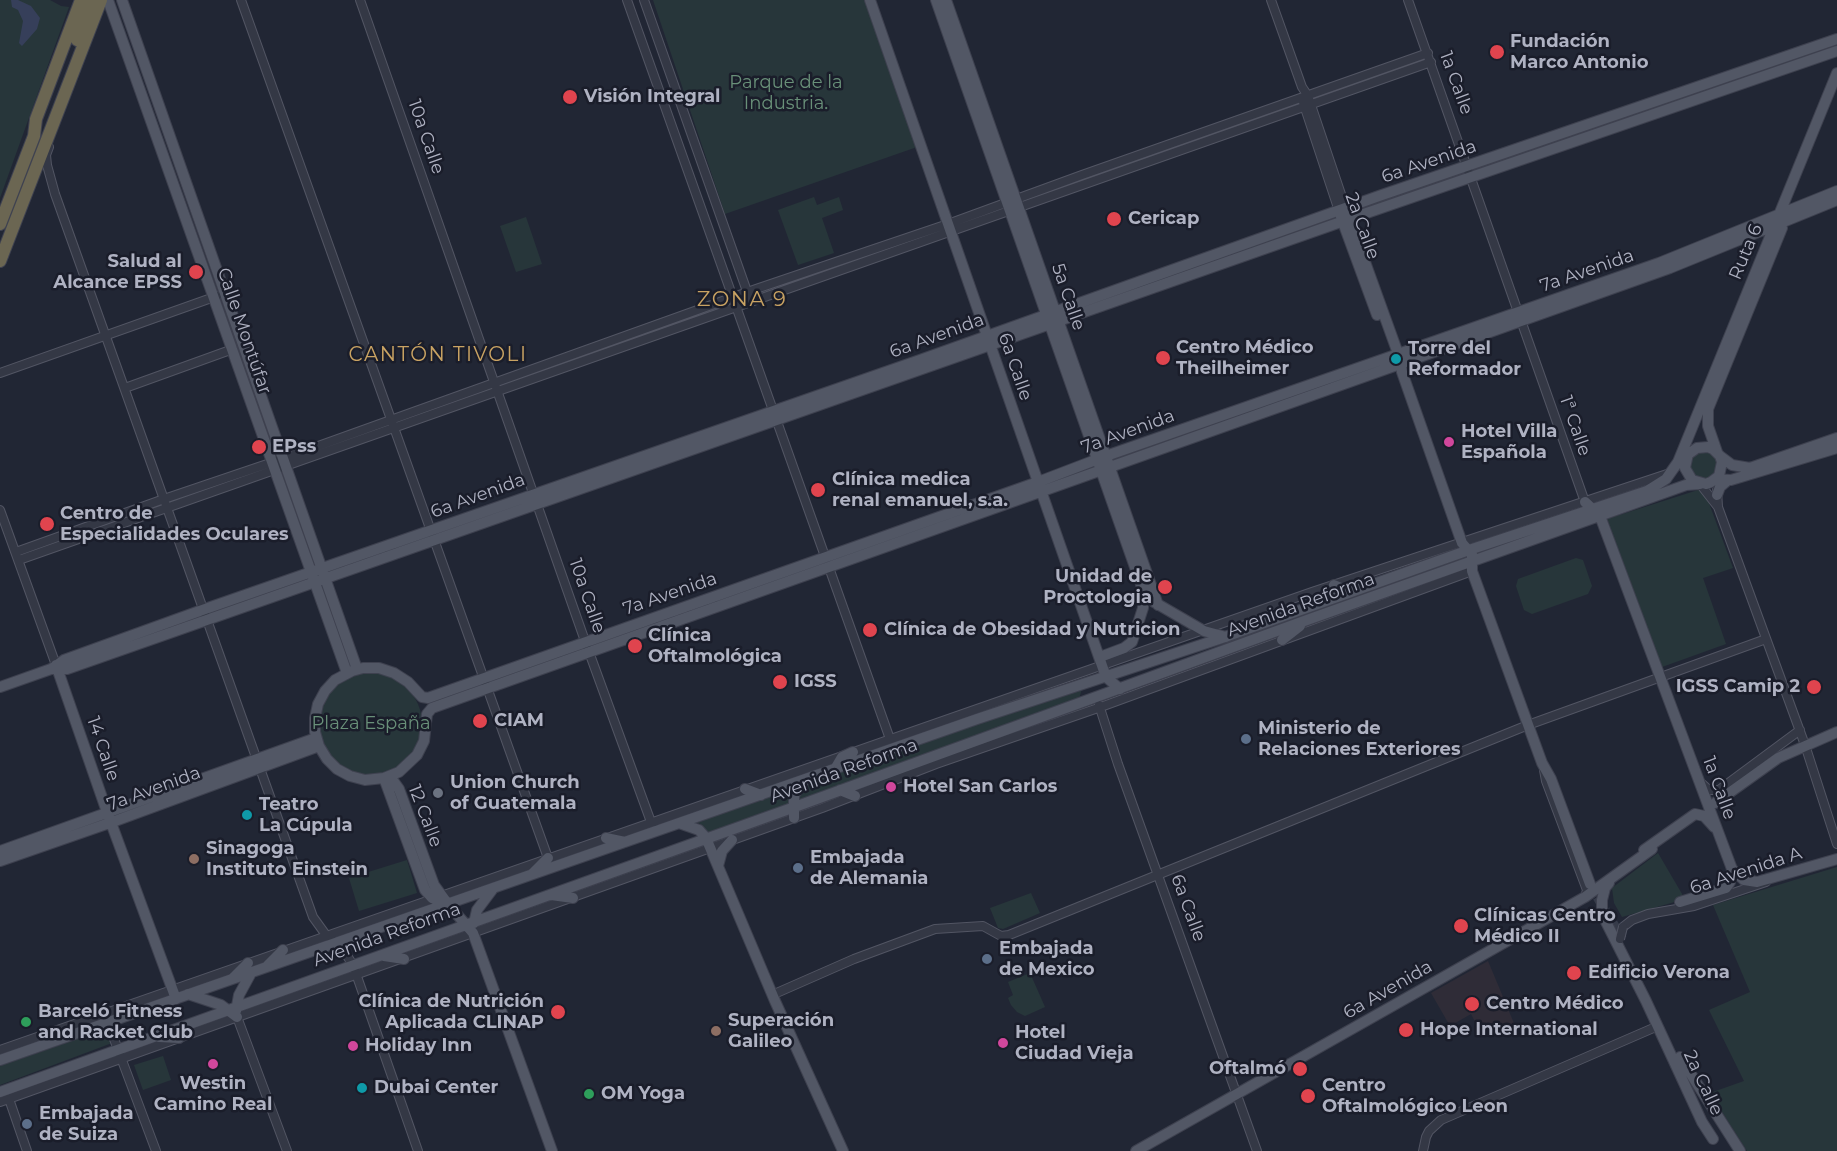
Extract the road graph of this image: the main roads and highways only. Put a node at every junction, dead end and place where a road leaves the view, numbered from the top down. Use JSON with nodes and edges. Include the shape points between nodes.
{"nodes":[{"id":1,"x":81,"y":0,"type":"edge"},
{"id":2,"x":90,"y":0,"type":"edge"},
{"id":3,"x":101,"y":0,"type":"edge"},
{"id":4,"x":108,"y":0,"type":"edge"},
{"id":5,"x":122,"y":0,"type":"edge"},
{"id":6,"x":870,"y":0,"type":"edge"},
{"id":7,"x":936,"y":0,"type":"edge"},
{"id":8,"x":946,"y":0,"type":"edge"},
{"id":9,"x":1837,"y":39,"type":"edge"},
{"id":10,"x":1837,"y":51,"type":"edge"},
{"id":11,"x":1837,"y":73,"type":"edge"},
{"id":12,"x":34,"y":136,"type":"junction"},
{"id":13,"x":1470,"y":172,"type":"junction"},
{"id":14,"x":1837,"y":191,"type":"edge"},
{"id":15,"x":1837,"y":200,"type":"edge"},
{"id":16,"x":1013,"y":205,"type":"junction"},
{"id":17,"x":1344,"y":215,"type":"junction"},
{"id":18,"x":1782,"y":218,"type":"junction"},
{"id":19,"x":0,"y":224,"type":"edge"},
{"id":20,"x":0,"y":261,"type":"edge"},
{"id":21,"x":219,"y":295,"type":"junction"},
{"id":22,"x":1052,"y":318,"type":"junction"},
{"id":23,"x":988,"y":340,"type":"junction"},
{"id":24,"x":1398,"y":362,"type":"junction"},
{"id":25,"x":1837,"y":438,"type":"edge"},
{"id":26,"x":1837,"y":448,"type":"edge"},
{"id":27,"x":1687,"y":449,"type":"junction"},
{"id":28,"x":1719,"y":454,"type":"junction"},
{"id":29,"x":1103,"y":463,"type":"junction"},
{"id":30,"x":279,"y":465,"type":"junction"},
{"id":31,"x":1716,"y":479,"type":"junction"},
{"id":32,"x":1728,"y":480,"type":"junction"},
{"id":33,"x":1700,"y":484,"type":"junction"},
{"id":34,"x":1040,"y":487,"type":"junction"},
{"id":35,"x":1718,"y":501,"type":"road end"},
{"id":36,"x":1593,"y":509,"type":"junction"},
{"id":37,"x":433,"y":536,"type":"junction"},
{"id":38,"x":1467,"y":557,"type":"junction"},
{"id":39,"x":827,"y":563,"type":"junction"},
{"id":40,"x":316,"y":570,"type":"junction"},
{"id":41,"x":320,"y":581,"type":"junction"},
{"id":42,"x":1334,"y":585,"type":"road end"},
{"id":43,"x":1143,"y":590,"type":"junction"},
{"id":44,"x":1352,"y":592,"type":"junction"},
{"id":45,"x":1158,"y":605,"type":"junction"},
{"id":46,"x":205,"y":615,"type":"junction"},
{"id":47,"x":1307,"y":620,"type":"junction"},
{"id":48,"x":1225,"y":637,"type":"junction"},
{"id":49,"x":1281,"y":640,"type":"road end"},
{"id":50,"x":1244,"y":643,"type":"junction"},
{"id":51,"x":1260,"y":648,"type":"road end"},
{"id":52,"x":1103,"y":666,"type":"junction"},
{"id":53,"x":54,"y":671,"type":"junction"},
{"id":54,"x":352,"y":671,"type":"junction"},
{"id":55,"x":1660,"y":678,"type":"joint"},
{"id":56,"x":486,"y":683,"type":"junction"},
{"id":57,"x":0,"y":687,"type":"edge"},
{"id":58,"x":1120,"y":690,"type":"junction"},
{"id":59,"x":1100,"y":696,"type":"junction"},
{"id":60,"x":1011,"y":697,"type":"road end"},
{"id":61,"x":430,"y":703,"type":"junction"},
{"id":62,"x":1060,"y":710,"type":"junction"},
{"id":63,"x":1001,"y":711,"type":"junction"},
{"id":64,"x":967,"y":712,"type":"road end"},
{"id":65,"x":977,"y":719,"type":"junction"},
{"id":66,"x":1051,"y":724,"type":"road end"},
{"id":67,"x":1837,"y":732,"type":"edge"},
{"id":68,"x":317,"y":742,"type":"junction"},
{"id":69,"x":1805,"y":745,"type":"junction"},
{"id":70,"x":853,"y":752,"type":"road end"},
{"id":71,"x":1764,"y":758,"type":"road end"},
{"id":72,"x":919,"y":761,"type":"junction"},
{"id":73,"x":835,"y":769,"type":"junction"},
{"id":74,"x":909,"y":775,"type":"road end"},
{"id":75,"x":384,"y":778,"type":"junction"},
{"id":76,"x":807,"y":779,"type":"junction"},
{"id":77,"x":745,"y":789,"type":"road end"},
{"id":78,"x":840,"y":790,"type":"junction"},
{"id":79,"x":761,"y":795,"type":"junction"},
{"id":80,"x":855,"y":796,"type":"road end"},
{"id":81,"x":818,"y":798,"type":"junction"},
{"id":82,"x":1715,"y":803,"type":"dead end"},
{"id":83,"x":793,"y":813,"type":"junction"},
{"id":84,"x":109,"y":818,"type":"junction"},
{"id":85,"x":1691,"y":821,"type":"dead end"},
{"id":86,"x":679,"y":824,"type":"junction"},
{"id":87,"x":1718,"y":835,"type":"junction"},
{"id":88,"x":606,"y":838,"type":"road end"},
{"id":89,"x":732,"y":840,"type":"road end"},
{"id":90,"x":625,"y":842,"type":"junction"},
{"id":91,"x":708,"y":843,"type":"junction"},
{"id":92,"x":0,"y":851,"type":"edge"},
{"id":93,"x":548,"y":858,"type":"road end"},
{"id":94,"x":1837,"y":859,"type":"edge"},
{"id":95,"x":0,"y":861,"type":"edge"},
{"id":96,"x":718,"y":866,"type":"junction"},
{"id":97,"x":1732,"y":869,"type":"junction"},
{"id":98,"x":1617,"y":875,"type":"junction"},
{"id":99,"x":530,"y":876,"type":"junction"},
{"id":100,"x":1590,"y":884,"type":"tunnel mouth"},
{"id":101,"x":494,"y":888,"type":"junction"},
{"id":102,"x":548,"y":894,"type":"junction"},
{"id":103,"x":1585,"y":897,"type":"junction"},
{"id":104,"x":573,"y":898,"type":"road end"},
{"id":105,"x":440,"y":899,"type":"junction"},
{"id":106,"x":1680,"y":902,"type":"dead end"},
{"id":107,"x":471,"y":926,"type":"junction"},
{"id":108,"x":1621,"y":939,"type":"tunnel mouth"},
{"id":109,"x":283,"y":950,"type":"road end"},
{"id":110,"x":380,"y":955,"type":"junction"},
{"id":111,"x":404,"y":959,"type":"road end"},
{"id":112,"x":249,"y":968,"type":"junction"},
{"id":113,"x":265,"y":968,"type":"junction"},
{"id":114,"x":174,"y":995,"type":"junction"},
{"id":115,"x":189,"y":995,"type":"junction"},
{"id":116,"x":234,"y":1012,"type":"junction"},
{"id":117,"x":153,"y":1036,"type":"junction"},
{"id":118,"x":179,"y":1038,"type":"road end"},
{"id":119,"x":1680,"y":1057,"type":"junction"},
{"id":120,"x":0,"y":1060,"type":"edge"},
{"id":121,"x":56,"y":1072,"type":"junction"},
{"id":122,"x":28,"y":1091,"type":"road end"},
{"id":123,"x":3,"y":1098,"type":"edge"},
{"id":124,"x":1713,"y":1139,"type":"junction"},
{"id":125,"x":552,"y":1151,"type":"edge"},
{"id":126,"x":843,"y":1151,"type":"edge"},
{"id":127,"x":1136,"y":1151,"type":"edge"},
{"id":128,"x":1717,"y":1151,"type":"edge"},
{"id":129,"x":1740,"y":1151,"type":"edge"}],
"edges":[{"from":1,"to":12,"type":"highway","via":[[36,119]]},
{"from":2,"to":12,"type":"highway","via":[[62,79]]},
{"from":3,"to":20,"type":"highway"},
{"from":4,"to":21,"type":"main road","name":"Calle Montúfar"},
{"from":5,"to":21,"type":"main road","name":"Calle Montúfar"},
{"from":6,"to":23,"type":"main road","name":"6a Calle"},
{"from":7,"to":16,"type":"main road","name":"5a Calle"},
{"from":8,"to":16,"type":"main road","name":"5a Calle"},
{"from":9,"to":13,"type":"main road","name":"6a Avenida"},
{"from":10,"to":13,"type":"main road","name":"6a Avenida"},
{"from":11,"to":18,"type":"main road","name":"Ruta 6"},
{"from":12,"to":19,"type":"highway"},
{"from":13,"to":17,"type":"main road","name":"6a Avenida"},
{"from":14,"to":18,"type":"main road","name":"7a Avenida"},
{"from":15,"to":18,"type":"main road","name":"7a Avenida"},
{"from":16,"to":22,"type":"main road","name":"5a Calle"},
{"from":17,"to":22,"type":"main road","name":"6a Avenida"},
{"from":17,"to":24,"type":"main road","name":"2a Calle"},
{"from":18,"to":24,"type":"main road","name":"7a Avenida"},
{"from":18,"to":27,"type":"main road","name":"Ruta 6"},
{"from":18,"to":28,"type":"main road","name":"Ruta 6","via":[[1708,409],[1708,426]]},
{"from":21,"to":30,"type":"main road","name":"Calle Montúfar"},
{"from":21,"to":30,"type":"main road","name":"Calle Montúfar","via":[[233,349]]},
{"from":22,"to":23,"type":"main road","name":"6a Avenida"},
{"from":22,"to":29,"type":"main road","name":"5a Calle"},
{"from":23,"to":34,"type":"main road","name":"6a Calle"},
{"from":23,"to":37,"type":"main road","name":"6a Avenida"},
{"from":24,"to":29,"type":"main road","name":"7a Avenida"},
{"from":24,"to":38,"type":"main road","name":"2a Calle"},
{"from":25,"to":28,"type":"main road","via":[[1750,468],[1732,465]]},
{"from":26,"to":32,"type":"main road"},
{"from":27,"to":28,"type":"main road","via":[[1702,446]]},
{"from":27,"to":33,"type":"main road","via":[[1686,472]]},
{"from":27,"to":36,"type":"main road","name":"Avenida Reforma","via":[[1666,479],[1647,491]]},
{"from":28,"to":31,"type":"main road","via":[[1722,467]]},
{"from":29,"to":34,"type":"main road","name":"7a Avenida"},
{"from":29,"to":43,"type":"main road","name":"5a Calle"},
{"from":29,"to":45,"type":"main road","name":"5a Calle"},
{"from":30,"to":40,"type":"main road","name":"Calle Montúfar"},
{"from":31,"to":32,"type":"main road"},
{"from":31,"to":33,"type":"main road"},
{"from":32,"to":35,"type":"main road","via":[[1720,487]]},
{"from":33,"to":36,"type":"main road","name":"Avenida Reforma"},
{"from":34,"to":39,"type":"main road","name":"7a Avenida"},
{"from":34,"to":52,"type":"main road","name":"6a Calle"},
{"from":36,"to":38,"type":"main road","name":"Avenida Reforma"},
{"from":36,"to":55,"type":"main road","name":"1ª Calle"},
{"from":37,"to":40,"type":"main road","name":"6a Avenida"},
{"from":37,"to":41,"type":"main road","name":"6a Avenida"},
{"from":38,"to":44,"type":"main road","name":"Avenida Reforma"},
{"from":38,"to":47,"type":"main road","name":"Avenida Reforma"},
{"from":38,"to":100,"type":"main road","name":"2a Calle"},
{"from":39,"to":56,"type":"main road","name":"7a Avenida","via":[[590,653]]},
{"from":39,"to":56,"type":"main road","name":"7a Avenida","via":[[585,641]]},
{"from":40,"to":41,"type":"main road","name":"Calle Montúfar"},
{"from":40,"to":46,"type":"main road","name":"6a Avenida"},
{"from":41,"to":46,"type":"main road","name":"6a Avenida"},
{"from":41,"to":54,"type":"main road","name":"Calle Montúfar"},
{"from":42,"to":44,"type":"main road"},
{"from":43,"to":45,"type":"main road","name":"5a Calle"},
{"from":43,"to":52,"type":"main road","name":"5a Calle","via":[[1143,608],[1132,642]]},
{"from":44,"to":48,"type":"main road","name":"Avenida Reforma"},
{"from":45,"to":48,"type":"main road","name":"5a Calle"},
{"from":46,"to":53,"type":"main road","name":"6a Avenida","via":[[63,660]]},
{"from":47,"to":49,"type":"main road"},
{"from":47,"to":50,"type":"main road","name":"Avenida Reforma"},
{"from":48,"to":50,"type":"main road","name":"5a Calle"},
{"from":48,"to":52,"type":"main road","name":"Avenida Reforma"},
{"from":50,"to":51,"type":"main road","name":"5a Calle"},
{"from":50,"to":58,"type":"main road","name":"Avenida Reforma"},
{"from":52,"to":58,"type":"main road","name":"6a Calle"},
{"from":52,"to":59,"type":"main road","name":"6a Calle"},
{"from":52,"to":63,"type":"main road","name":"Avenida Reforma"},
{"from":53,"to":57,"type":"main road","name":"6a Avenida"},
{"from":53,"to":84,"type":"main road","name":"14 Calle"},
{"from":54,"to":61,"type":"main road","via":[[379,668],[394,673]]},
{"from":54,"to":68,"type":"main road","via":[[335,680],[318,704]]},
{"from":55,"to":87,"type":"main road","name":"1a Calle"},
{"from":56,"to":61,"type":"main road","name":"7a Avenida"},
{"from":58,"to":59,"type":"main road","name":"Avenida Reforma"},
{"from":59,"to":62,"type":"main road","name":"Avenida Reforma"},
{"from":60,"to":63,"type":"main road"},
{"from":61,"to":75,"type":"main road","via":[[424,741],[417,755],[399,772]]},
{"from":62,"to":66,"type":"main road"},
{"from":62,"to":72,"type":"main road","name":"Avenida Reforma"},
{"from":63,"to":65,"type":"main road","name":"Avenida Reforma"},
{"from":64,"to":65,"type":"main road"},
{"from":65,"to":73,"type":"main road","name":"Avenida Reforma"},
{"from":67,"to":69,"type":"main road"},
{"from":68,"to":75,"type":"main road","via":[[337,770],[364,780]]},
{"from":68,"to":84,"type":"main road","name":"7a Avenida"},
{"from":69,"to":71,"type":"main road"},
{"from":69,"to":82,"type":"main road","via":[[1764,767]]},
{"from":70,"to":73,"type":"main road","via":[[842,757]]},
{"from":72,"to":74,"type":"main road"},
{"from":72,"to":78,"type":"main road","name":"Avenida Reforma"},
{"from":73,"to":76,"type":"main road","name":"Avenida Reforma"},
{"from":75,"to":105,"type":"main road","name":"12 Calle","via":[[425,890]]},
{"from":76,"to":79,"type":"main road","name":"Avenida Reforma"},
{"from":76,"to":81,"type":"main road","via":[[807,790]]},
{"from":76,"to":83,"type":"main road","via":[[795,790]]},
{"from":77,"to":79,"type":"main road"},
{"from":78,"to":80,"type":"main road"},
{"from":78,"to":81,"type":"main road","name":"Avenida Reforma"},
{"from":79,"to":86,"type":"main road","name":"Avenida Reforma"},
{"from":81,"to":83,"type":"main road","name":"Avenida Reforma"},
{"from":83,"to":91,"type":"main road","name":"Avenida Reforma"},
{"from":84,"to":92,"type":"main road","name":"7a Avenida"},
{"from":84,"to":95,"type":"main road","name":"7a Avenida"},
{"from":84,"to":114,"type":"main road","name":"14 Calle"},
{"from":85,"to":98,"type":"main road","name":"6a Avenida"},
{"from":86,"to":90,"type":"main road","name":"Avenida Reforma"},
{"from":86,"to":91,"type":"main road","via":[[699,830]]},
{"from":87,"to":97,"type":"main road","name":"1a Calle"},
{"from":87,"to":103,"type":"main road","via":[[1704,816],[1693,815]]},
{"from":88,"to":90,"type":"main road"},
{"from":89,"to":96,"type":"main road","via":[[722,851]]},
{"from":90,"to":99,"type":"main road","name":"Avenida Reforma"},
{"from":91,"to":96,"type":"main road"},
{"from":91,"to":102,"type":"main road","name":"Avenida Reforma"},
{"from":93,"to":99,"type":"main road"},
{"from":94,"to":97,"type":"main road","name":"6a Avenida A","via":[[1757,882],[1748,881]]},
{"from":96,"to":126,"type":"main road"},
{"from":97,"to":106,"type":"main road","via":[[1726,888]]},
{"from":98,"to":103,"type":"main road","name":"6a Avenida"},
{"from":98,"to":124,"type":"main road","name":"2a Calle","via":[[1605,888],[1602,914]]},
{"from":99,"to":101,"type":"main road","name":"Avenida Reforma"},
{"from":101,"to":105,"type":"main road","name":"Avenida Reforma"},
{"from":101,"to":107,"type":"main road","via":[[477,910]]},
{"from":102,"to":104,"type":"main road"},
{"from":102,"to":107,"type":"main road","name":"Avenida Reforma"},
{"from":103,"to":127,"type":"main road","name":"6a Avenida"},
{"from":105,"to":107,"type":"main road","name":"12 Calle"},
{"from":105,"to":113,"type":"main road","name":"Avenida Reforma","via":[[428,911]]},
{"from":107,"to":110,"type":"main road","name":"Avenida Reforma"},
{"from":107,"to":125,"type":"main road","name":"12 Calle"},
{"from":108,"to":119,"type":"main road","name":"2a Calle"},
{"from":109,"to":113,"type":"main road"},
{"from":110,"to":111,"type":"main road"},
{"from":110,"to":116,"type":"main road","name":"Avenida Reforma","via":[[355,970]]},
{"from":112,"to":113,"type":"main road","name":"Avenida Reforma"},
{"from":112,"to":115,"type":"main road","name":"Avenida Reforma"},
{"from":112,"to":116,"type":"main road"},
{"from":114,"to":115,"type":"main road"},
{"from":114,"to":120,"type":"main road","via":[[122,1018],[101,1020]]},
{"from":115,"to":116,"type":"main road"},
{"from":116,"to":117,"type":"main road","name":"Avenida Reforma"},
{"from":117,"to":118,"type":"main road"},
{"from":117,"to":121,"type":"main road","name":"Avenida Reforma","via":[[121,1054]]},
{"from":119,"to":124,"type":"main road","name":"2a Calle"},
{"from":119,"to":129,"type":"main road"},
{"from":121,"to":122,"type":"main road"},
{"from":121,"to":123,"type":"main road","name":"Avenida Reforma"},
{"from":124,"to":128,"type":"main road"}]}
